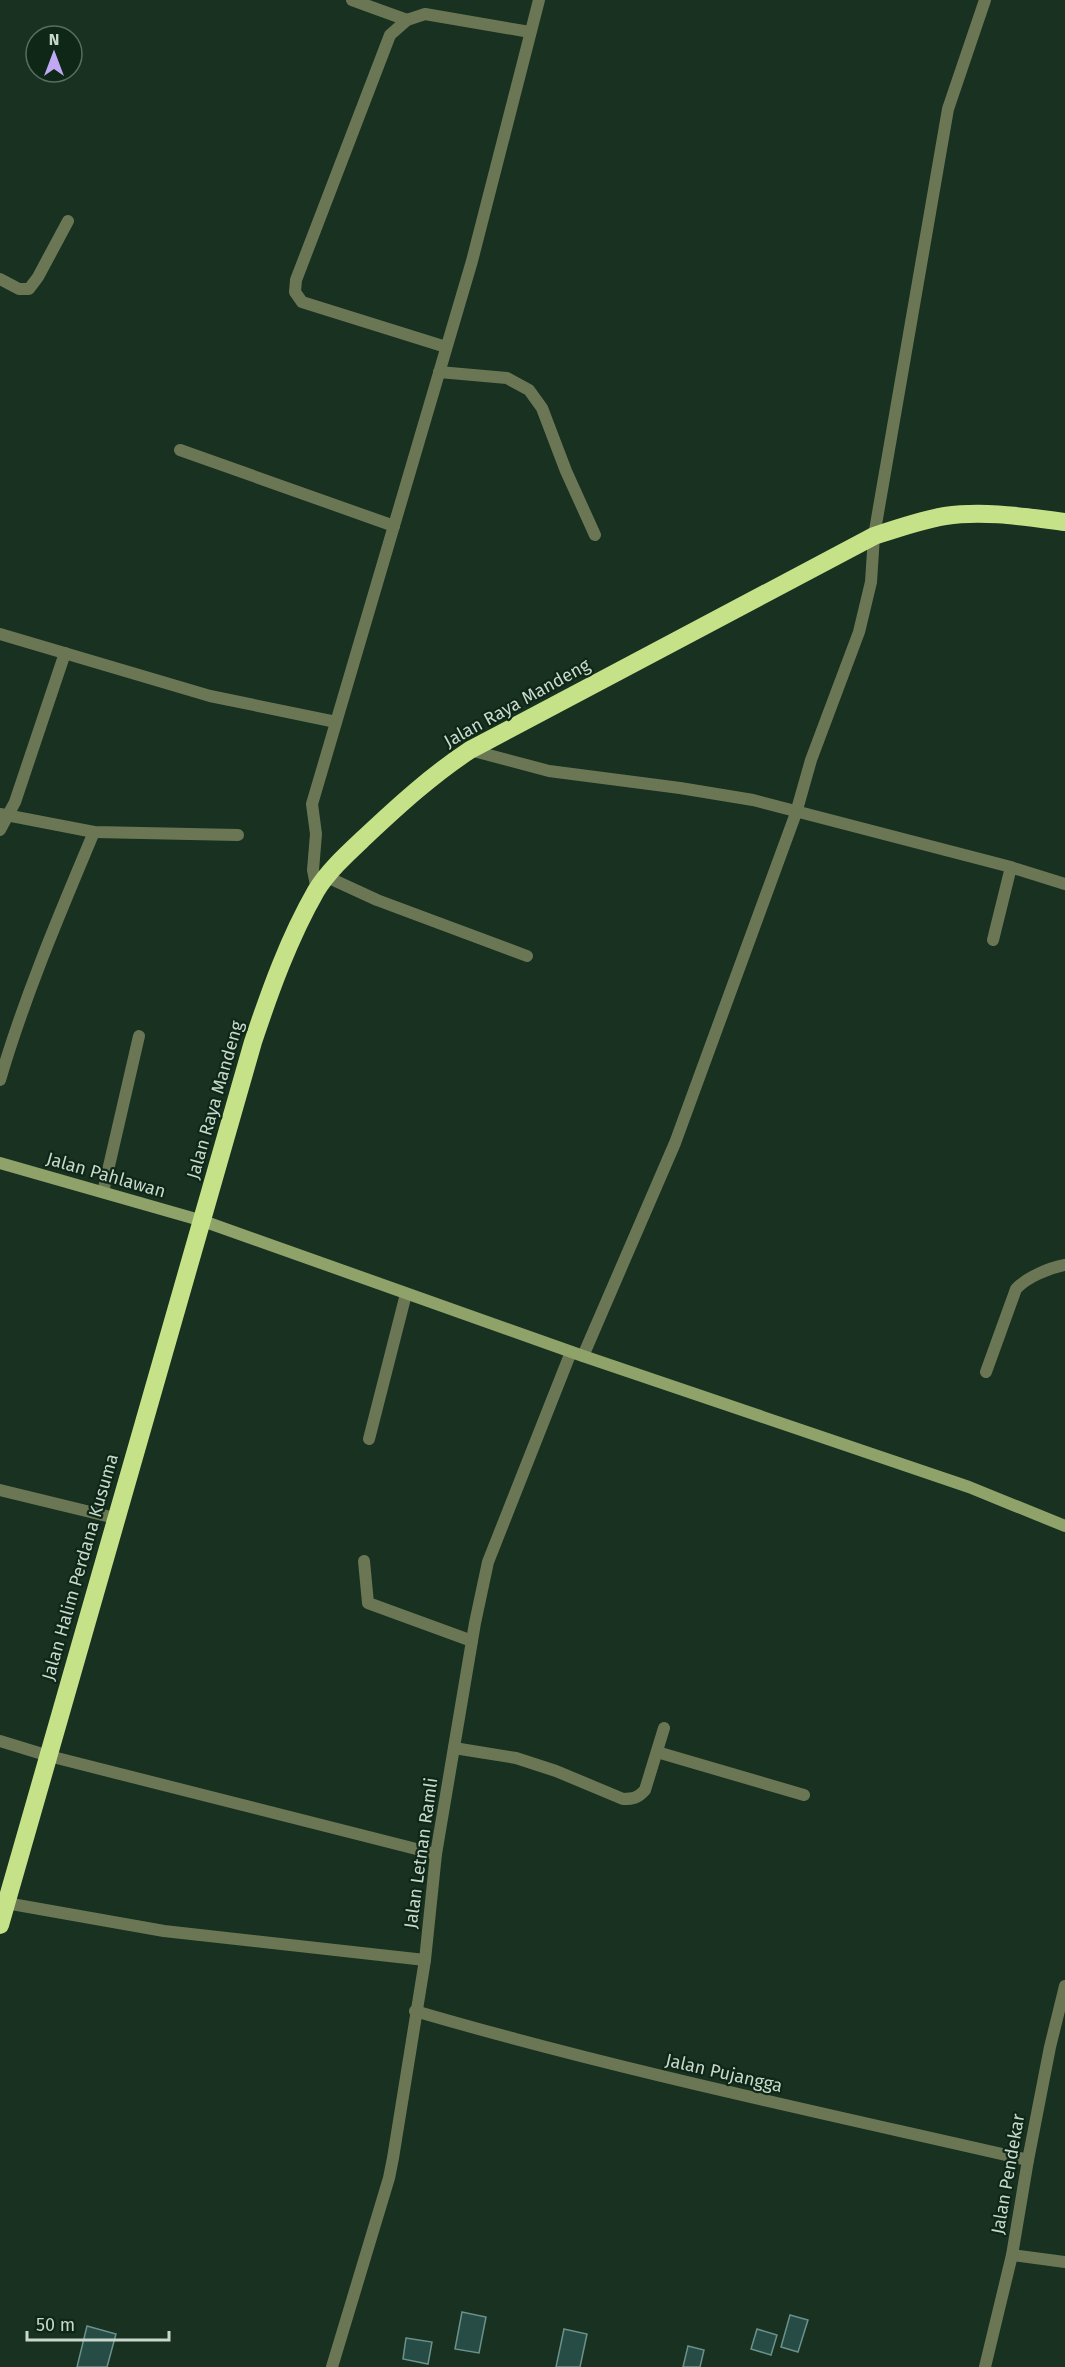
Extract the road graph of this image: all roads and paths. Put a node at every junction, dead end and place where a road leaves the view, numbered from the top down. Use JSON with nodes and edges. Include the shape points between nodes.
{"nodes":[{"id":1,"x":352,"y":0,"type":"edge"},
{"id":2,"x":539,"y":0,"type":"edge"},
{"id":3,"x":985,"y":0,"type":"edge"},
{"id":4,"x":407,"y":21,"type":"junction"},
{"id":5,"x":530,"y":32,"type":"junction"},
{"id":6,"x":68,"y":221,"type":"dead end"},
{"id":7,"x":0,"y":279,"type":"edge"},
{"id":8,"x":446,"y":347,"type":"junction"},
{"id":9,"x":439,"y":372,"type":"junction"},
{"id":10,"x":180,"y":450,"type":"dead end"},
{"id":11,"x":1065,"y":522,"type":"edge"},
{"id":12,"x":394,"y":526,"type":"junction"},
{"id":13,"x":595,"y":535,"type":"dead end"},
{"id":14,"x":874,"y":536,"type":"junction"},
{"id":15,"x":0,"y":634,"type":"edge"},
{"id":16,"x":65,"y":653,"type":"junction"},
{"id":17,"x":336,"y":722,"type":"junction"},
{"id":18,"x":470,"y":750,"type":"junction"},
{"id":19,"x":796,"y":813,"type":"junction"},
{"id":20,"x":4,"y":816,"type":"edge"},
{"id":21,"x":0,"y":830,"type":"edge"},
{"id":22,"x":94,"y":831,"type":"junction"},
{"id":23,"x":238,"y":835,"type":"dead end"},
{"id":24,"x":1011,"y":867,"type":"junction"},
{"id":25,"x":322,"y":884,"type":"junction"},
{"id":26,"x":1065,"y":884,"type":"edge"},
{"id":27,"x":993,"y":940,"type":"dead end"},
{"id":28,"x":526,"y":956,"type":"dead end"},
{"id":29,"x":139,"y":1036,"type":"dead end"},
{"id":30,"x":0,"y":1080,"type":"edge"},
{"id":31,"x":0,"y":1163,"type":"edge"},
{"id":32,"x":103,"y":1192,"type":"junction"},
{"id":33,"x":203,"y":1221,"type":"junction"},
{"id":34,"x":1065,"y":1265,"type":"edge"},
{"id":35,"x":406,"y":1294,"type":"junction"},
{"id":36,"x":577,"y":1354,"type":"junction"},
{"id":37,"x":986,"y":1372,"type":"dead end"},
{"id":38,"x":369,"y":1439,"type":"dead end"},
{"id":39,"x":0,"y":1490,"type":"edge"},
{"id":40,"x":115,"y":1518,"type":"junction"},
{"id":41,"x":1065,"y":1526,"type":"edge"},
{"id":42,"x":364,"y":1562,"type":"dead end"},
{"id":43,"x":472,"y":1641,"type":"junction"},
{"id":44,"x":664,"y":1728,"type":"dead end"},
{"id":45,"x":0,"y":1741,"type":"edge"},
{"id":46,"x":454,"y":1748,"type":"junction"},
{"id":47,"x":657,"y":1752,"type":"junction"},
{"id":48,"x":49,"y":1756,"type":"junction"},
{"id":49,"x":804,"y":1795,"type":"dead end"},
{"id":50,"x":436,"y":1854,"type":"junction"},
{"id":51,"x":6,"y":1903,"type":"junction"},
{"id":52,"x":0,"y":1925,"type":"edge"},
{"id":53,"x":425,"y":1960,"type":"junction"},
{"id":54,"x":1065,"y":1986,"type":"edge"},
{"id":55,"x":415,"y":2012,"type":"junction"},
{"id":56,"x":1028,"y":2160,"type":"junction"},
{"id":57,"x":1012,"y":2255,"type":"junction"},
{"id":58,"x":1065,"y":2262,"type":"edge"},
{"id":59,"x":332,"y":2367,"type":"edge"},
{"id":60,"x":985,"y":2367,"type":"edge"}],
"edges":[{"from":1,"to":4,"type":"street"},
{"from":2,"to":5,"type":"street"},
{"from":3,"to":14,"type":"street","name":"Jalan Letnan Ramli","via":[[948,109]]},
{"from":4,"to":5,"type":"street","via":[[425,14]]},
{"from":4,"to":8,"type":"street","via":[[390,35],[296,280],[295,292],[302,302]]},
{"from":5,"to":8,"type":"street","via":[[484,218]]},
{"from":6,"to":7,"type":"street","via":[[29,289]]},
{"from":8,"to":9,"type":"street"},
{"from":9,"to":12,"type":"street"},
{"from":9,"to":13,"type":"street","via":[[507,378],[529,390],[542,408]]},
{"from":10,"to":12,"type":"street"},
{"from":11,"to":14,"type":"highway","name":"Jalan Raya Mandeng","via":[[990,514],[948,516]]},
{"from":12,"to":17,"type":"street"},
{"from":14,"to":18,"type":"highway","name":"Jalan Raya Mandeng"},
{"from":14,"to":19,"type":"street","name":"Jalan Letnan Ramli","via":[[871,582],[859,632],[811,760]]},
{"from":15,"to":16,"type":"street"},
{"from":16,"to":17,"type":"street","via":[[210,696]]},
{"from":16,"to":20,"type":"street","via":[[15,802]]},
{"from":17,"to":25,"type":"street","via":[[312,804],[316,834],[313,870]]},
{"from":18,"to":19,"type":"street","via":[[549,771],[753,800]]},
{"from":18,"to":25,"type":"highway","name":"Jalan Raya Mandeng","via":[[394,809]]},
{"from":19,"to":24,"type":"street"},
{"from":19,"to":36,"type":"street","name":"Jalan Letnan Ramli","via":[[675,1143]]},
{"from":20,"to":21,"type":"street"},
{"from":20,"to":22,"type":"street"},
{"from":22,"to":23,"type":"street"},
{"from":22,"to":30,"type":"street","via":[[54,927]]},
{"from":24,"to":26,"type":"street"},
{"from":24,"to":27,"type":"street"},
{"from":25,"to":28,"type":"street","via":[[377,900]]},
{"from":25,"to":33,"type":"highway","name":"Jalan Raya Mandeng","via":[[273,984],[231,1115]]},
{"from":29,"to":32,"type":"street"},
{"from":31,"to":32,"type":"main road","name":"Jalan Pahlawan"},
{"from":32,"to":33,"type":"main road","name":"Jalan Pahlawan"},
{"from":33,"to":35,"type":"main road","name":"Jalan Pahlawan"},
{"from":33,"to":40,"type":"highway","name":"Jalan Halim Perdana Kusuma"},
{"from":34,"to":37,"type":"street","via":[[1016,1289]]},
{"from":35,"to":36,"type":"main road","name":"Jalan Pahlawan"},
{"from":35,"to":38,"type":"street"},
{"from":36,"to":41,"type":"main road","name":"Jalan Pahlawan","via":[[969,1487]]},
{"from":36,"to":43,"type":"street","name":"Jalan Letnan Ramli","via":[[488,1562]]},
{"from":39,"to":40,"type":"street"},
{"from":40,"to":48,"type":"highway","name":"Jalan Halim Perdana Kusuma"},
{"from":42,"to":43,"type":"street","via":[[366,1599],[371,1605]]},
{"from":43,"to":46,"type":"street","name":"Jalan Letnan Ramli"},
{"from":44,"to":47,"type":"street"},
{"from":45,"to":48,"type":"street"},
{"from":46,"to":47,"type":"street","via":[[516,1758],[623,1799],[632,1799],[645,1790]]},
{"from":46,"to":50,"type":"street","name":"Jalan Letnan Ramli"},
{"from":47,"to":49,"type":"street"},
{"from":48,"to":50,"type":"street"},
{"from":48,"to":51,"type":"highway","name":"Jalan Halim Perdana Kusuma"},
{"from":50,"to":53,"type":"street","name":"Jalan Letnan Ramli"},
{"from":51,"to":52,"type":"highway","name":"Jalan Halim Perdana Kusuma"},
{"from":51,"to":53,"type":"street","via":[[164,1931]]},
{"from":53,"to":55,"type":"street","name":"Jalan Letnan Ramli"},
{"from":54,"to":56,"type":"street","name":"Jalan Pendekar"},
{"from":55,"to":56,"type":"street","name":"Jalan Pujangga","via":[[656,2076]]},
{"from":55,"to":59,"type":"street","name":"Jalan Letnan Ramli","via":[[389,2178]]},
{"from":56,"to":57,"type":"street","name":"Jalan Pendekar"},
{"from":57,"to":58,"type":"street"},
{"from":57,"to":60,"type":"street","name":"Jalan Pendekar"}]}
